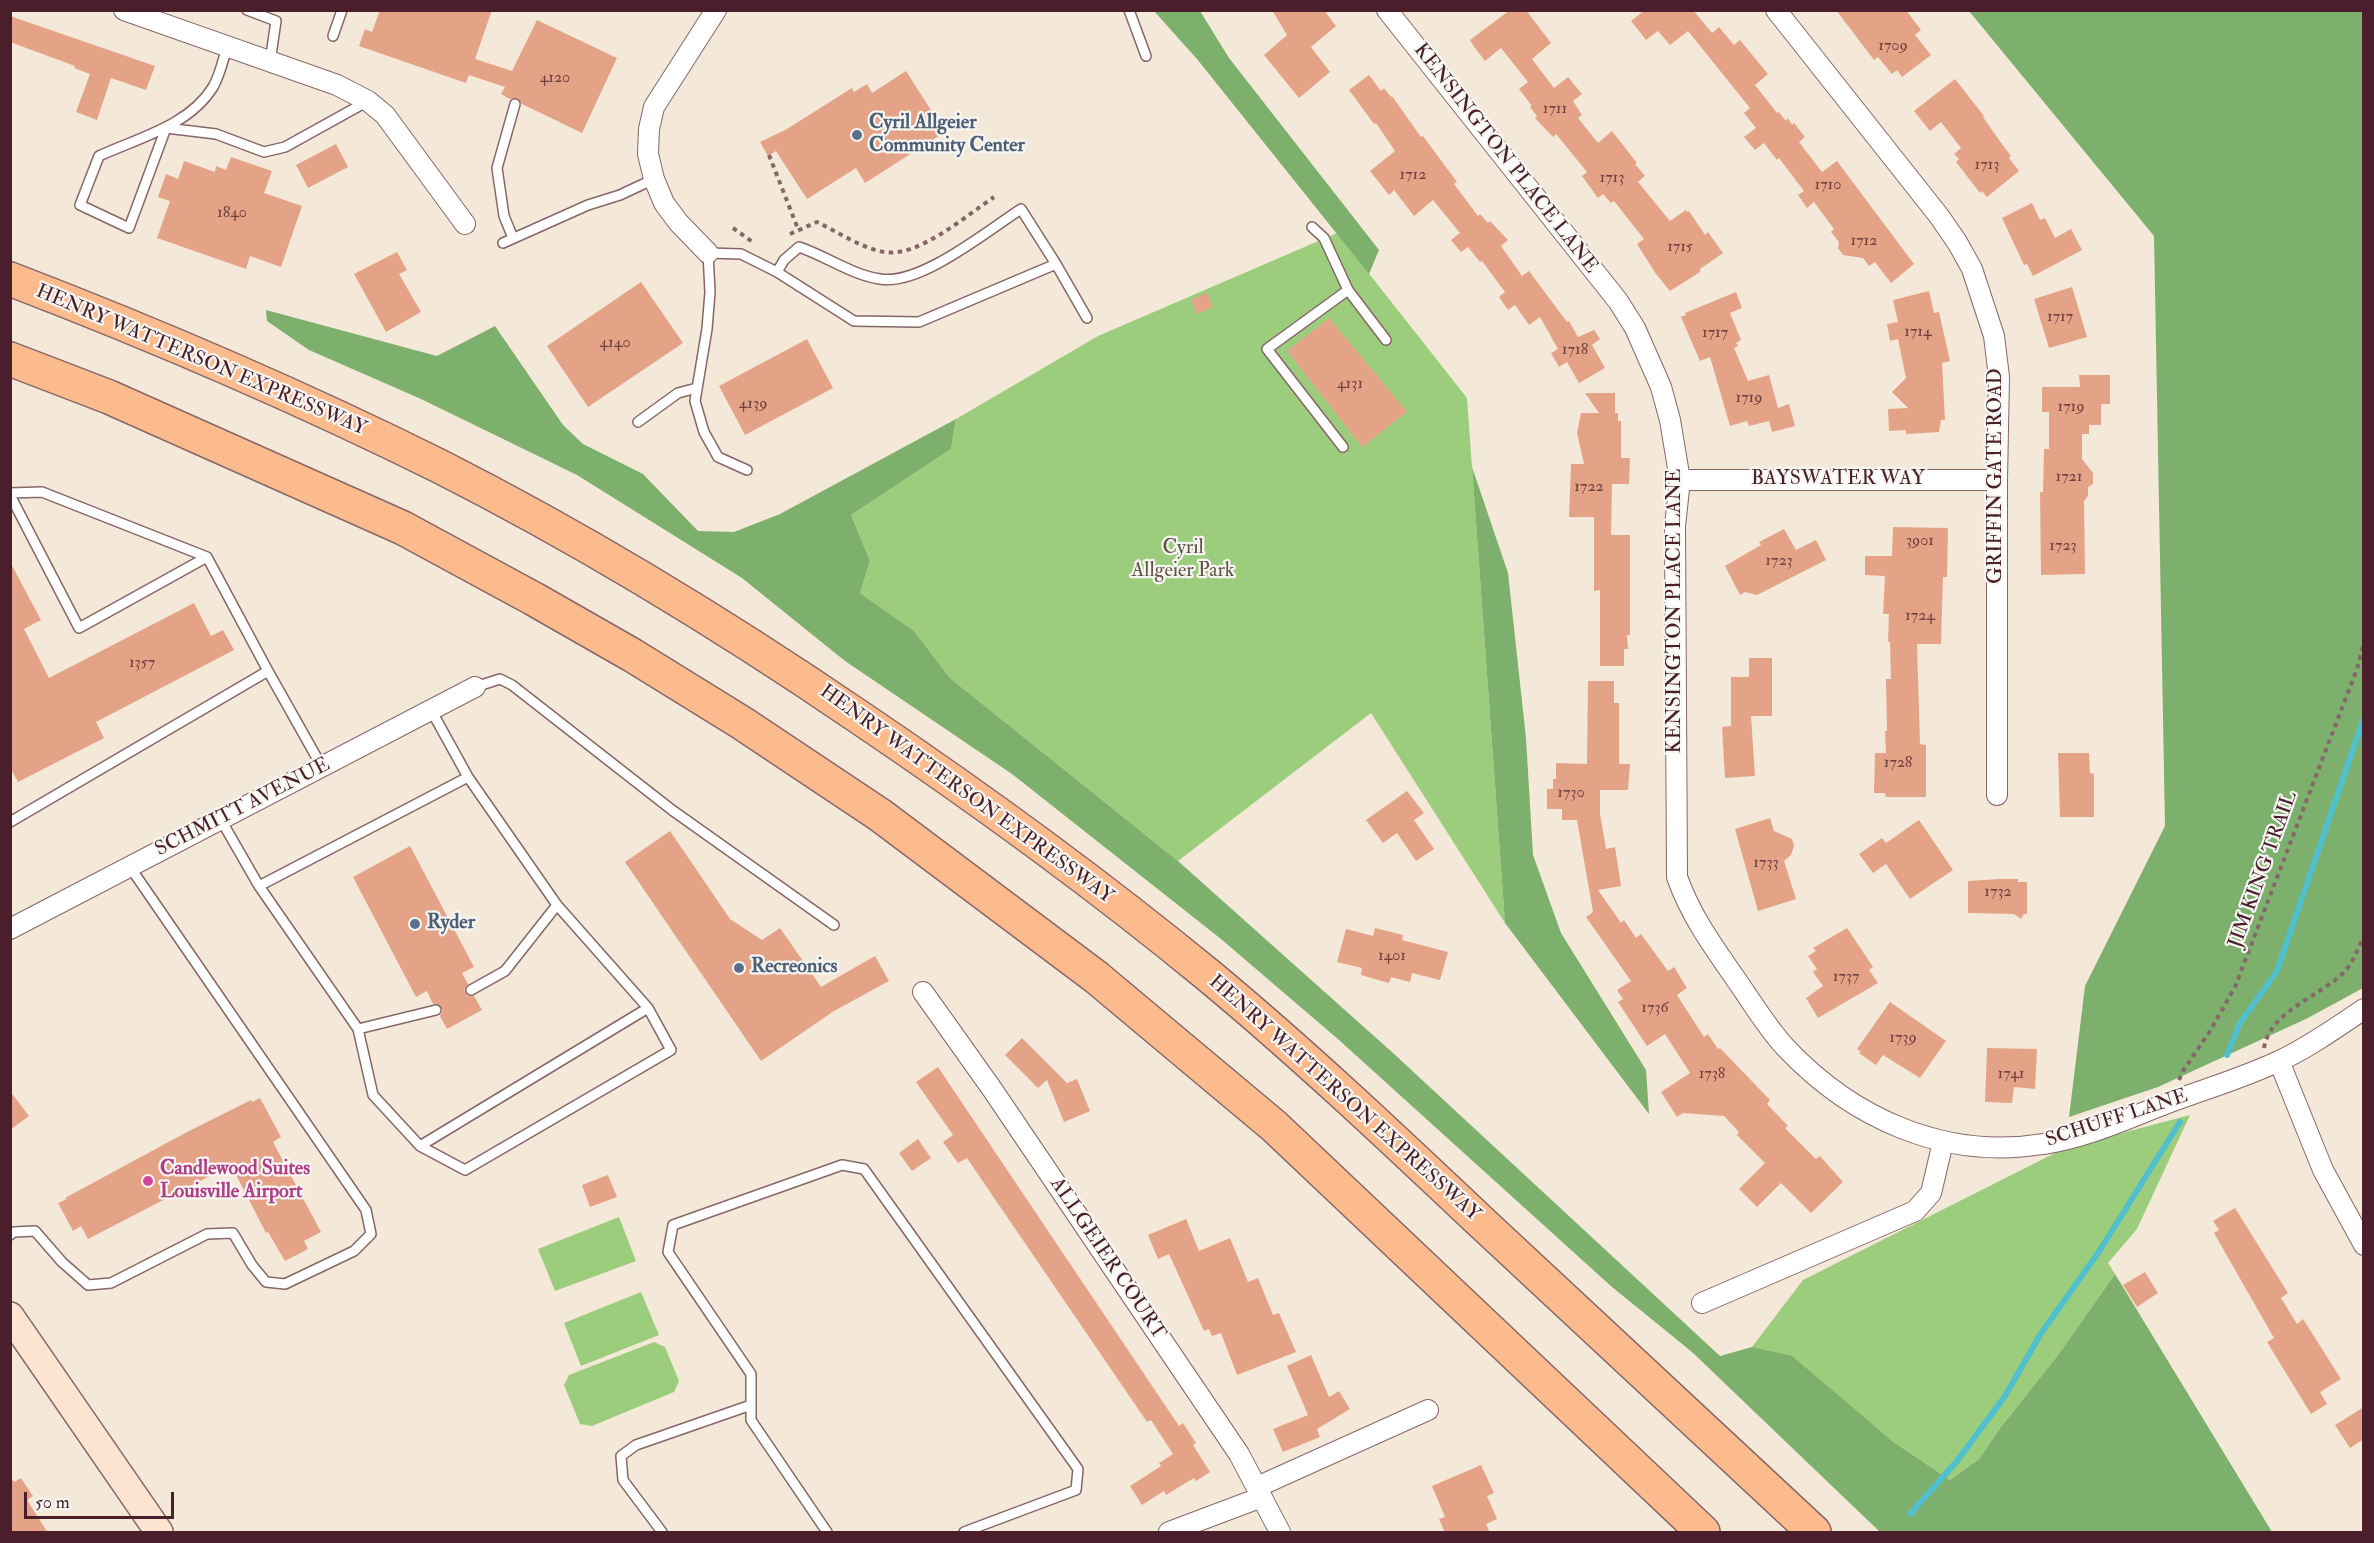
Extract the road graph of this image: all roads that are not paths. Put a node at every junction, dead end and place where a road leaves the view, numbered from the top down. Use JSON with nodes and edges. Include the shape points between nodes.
{"nodes":[{"id":1,"x":124,"y":10,"type":"edge"},
{"id":2,"x":247,"y":10,"type":"edge"},
{"id":3,"x":342,"y":10,"type":"edge"},
{"id":4,"x":716,"y":10,"type":"edge"},
{"id":5,"x":1129,"y":10,"type":"edge"},
{"id":6,"x":1388,"y":10,"type":"edge"},
{"id":7,"x":1776,"y":10,"type":"edge"},
{"id":8,"x":333,"y":36,"type":"dead end"},
{"id":9,"x":228,"y":47,"type":"junction"},
{"id":10,"x":1146,"y":56,"type":"dead end"},
{"id":11,"x":270,"y":62,"type":"junction"},
{"id":12,"x":368,"y":101,"type":"junction"},
{"id":13,"x":515,"y":104,"type":"dead end"},
{"id":14,"x":166,"y":128,"type":"junction"},
{"id":15,"x":654,"y":179,"type":"junction"},
{"id":16,"x":465,"y":224,"type":"dead end"},
{"id":17,"x":1312,"y":227,"type":"dead end"},
{"id":18,"x":513,"y":238,"type":"junction"},
{"id":19,"x":502,"y":243,"type":"dead end"},
{"id":20,"x":708,"y":253,"type":"junction"},
{"id":21,"x":1056,"y":264,"type":"junction"},
{"id":22,"x":777,"y":272,"type":"junction"},
{"id":23,"x":10,"y":279,"type":"edge"},
{"id":24,"x":1348,"y":290,"type":"junction"},
{"id":25,"x":1087,"y":318,"type":"dead end"},
{"id":26,"x":1386,"y":340,"type":"dead end"},
{"id":27,"x":10,"y":359,"type":"edge"},
{"id":28,"x":697,"y":388,"type":"junction"},
{"id":29,"x":638,"y":422,"type":"dead end"},
{"id":30,"x":1343,"y":447,"type":"dead end"},
{"id":31,"x":747,"y":470,"type":"dead end"},
{"id":32,"x":1680,"y":480,"type":"junction"},
{"id":33,"x":1997,"y":480,"type":"junction"},
{"id":34,"x":10,"y":494,"type":"edge"},
{"id":35,"x":207,"y":557,"type":"junction"},
{"id":36,"x":268,"y":671,"type":"junction"},
{"id":37,"x":475,"y":687,"type":"joint"},
{"id":38,"x":431,"y":710,"type":"junction"},
{"id":39,"x":322,"y":767,"type":"junction"},
{"id":40,"x":468,"y":777,"type":"junction"},
{"id":41,"x":1997,"y":795,"type":"dead end"},
{"id":42,"x":221,"y":820,"type":"junction"},
{"id":43,"x":10,"y":822,"type":"edge"},
{"id":44,"x":130,"y":867,"type":"junction"},
{"id":45,"x":259,"y":886,"type":"junction"},
{"id":46,"x":556,"y":905,"type":"junction"},
{"id":47,"x":834,"y":925,"type":"dead end"},
{"id":48,"x":10,"y":929,"type":"edge"},
{"id":49,"x":471,"y":990,"type":"dead end"},
{"id":50,"x":923,"y":992,"type":"dead end"},
{"id":51,"x":648,"y":1008,"type":"junction"},
{"id":52,"x":2364,"y":1009,"type":"edge"},
{"id":53,"x":436,"y":1010,"type":"dead end"},
{"id":54,"x":358,"y":1029,"type":"junction"},
{"id":55,"x":2273,"y":1063,"type":"junction"},
{"id":56,"x":1943,"y":1142,"type":"junction"},
{"id":57,"x":420,"y":1146,"type":"junction"},
{"id":58,"x":10,"y":1235,"type":"edge"},
{"id":59,"x":2364,"y":1245,"type":"edge"},
{"id":60,"x":1702,"y":1303,"type":"dead end"},
{"id":61,"x":10,"y":1316,"type":"edge"},
{"id":62,"x":751,"y":1406,"type":"junction"},
{"id":63,"x":1428,"y":1410,"type":"dead end"},
{"id":64,"x":1259,"y":1492,"type":"junction"},
{"id":65,"x":159,"y":1533,"type":"edge"},
{"id":66,"x":662,"y":1533,"type":"edge"},
{"id":67,"x":827,"y":1533,"type":"edge"},
{"id":68,"x":964,"y":1533,"type":"edge"},
{"id":69,"x":1169,"y":1533,"type":"edge"},
{"id":70,"x":1280,"y":1533,"type":"edge"},
{"id":71,"x":1703,"y":1533,"type":"edge"},
{"id":72,"x":1814,"y":1533,"type":"edge"}],
"edges":[{"from":1,"to":9,"type":"street"},
{"from":2,"to":11,"type":"lane","via":[[276,21]]},
{"from":3,"to":8,"type":"lane"},
{"from":4,"to":15,"type":"street","via":[[654,107],[648,154]]},
{"from":5,"to":10,"type":"lane"},
{"from":6,"to":32,"type":"street","name":"KENSINGTON PLACE LANE","via":[[1618,301],[1635,328],[1661,387]]},
{"from":7,"to":33,"type":"street","name":"GRIFFIN GATE ROAD","via":[[1939,216],[1972,269],[1994,336],[1999,377]]},
{"from":9,"to":11,"type":"street"},
{"from":9,"to":14,"type":"lane","via":[[214,85],[200,105]]},
{"from":11,"to":12,"type":"street","via":[[337,85]]},
{"from":12,"to":14,"type":"lane","via":[[285,147],[264,152],[216,134]]},
{"from":12,"to":16,"type":"street","via":[[397,130]]},
{"from":13,"to":18,"type":"lane","via":[[496,168],[504,216]]},
{"from":14,"to":14,"type":"lane","via":[[99,156],[80,205],[129,228]]},
{"from":15,"to":18,"type":"lane"},
{"from":15,"to":20,"type":"street","via":[[664,203]]},
{"from":17,"to":24,"type":"lane","via":[[1324,238]]},
{"from":18,"to":19,"type":"lane"},
{"from":20,"to":22,"type":"lane","via":[[741,254]]},
{"from":20,"to":28,"type":"lane","via":[[710,292]]},
{"from":21,"to":22,"type":"lane","via":[[919,322],[854,321]]},
{"from":21,"to":22,"type":"lane","via":[[1021,209],[910,278],[880,280],[799,246]]},
{"from":21,"to":25,"type":"lane"},
{"from":23,"to":72,"type":"highway","name":"HENRY WATTERSON EXPRESSWAY","via":[[274,388],[441,468],[666,591],[919,757],[1122,907],[1309,1061]]},
{"from":24,"to":26,"type":"lane"},
{"from":24,"to":30,"type":"lane","via":[[1267,349]]},
{"from":27,"to":71,"type":"highway","via":[[109,397],[403,528],[632,656],[880,815],[1096,977],[1274,1126]]},
{"from":28,"to":29,"type":"lane","via":[[678,393]]},
{"from":28,"to":31,"type":"lane","via":[[694,401],[718,458]]},
{"from":32,"to":33,"type":"street","name":"BAYSWATER WAY"},
{"from":32,"to":56,"type":"street","name":"KENSINGTON PLACE LANE","via":[[1675,526],[1676,860],[1687,906],[1767,1025],[1808,1070],[1862,1111]]},
{"from":33,"to":41,"type":"street","name":"GRIFFIN GATE ROAD"},
{"from":34,"to":35,"type":"lane","via":[[42,492]]},
{"from":34,"to":35,"type":"lane","via":[[79,628]]},
{"from":35,"to":36,"type":"lane"},
{"from":36,"to":39,"type":"lane"},
{"from":36,"to":43,"type":"lane"},
{"from":37,"to":38,"type":"street","name":"SCHMITT AVENUE"},
{"from":37,"to":47,"type":"lane","via":[[500,680],[512,685],[672,810]]},
{"from":38,"to":39,"type":"street","name":"SCHMITT AVENUE"},
{"from":38,"to":40,"type":"lane"},
{"from":39,"to":42,"type":"street","name":"SCHMITT AVENUE"},
{"from":40,"to":45,"type":"lane"},
{"from":40,"to":46,"type":"lane"},
{"from":42,"to":44,"type":"street","name":"SCHMITT AVENUE"},
{"from":42,"to":45,"type":"lane"},
{"from":44,"to":48,"type":"street","name":"SCHMITT AVENUE"},
{"from":44,"to":58,"type":"lane","via":[[366,1210],[371,1234],[354,1251],[285,1284],[266,1282],[233,1233],[207,1234],[111,1283],[88,1285],[35,1231]]},
{"from":45,"to":54,"type":"lane"},
{"from":46,"to":49,"type":"lane","via":[[506,971]]},
{"from":46,"to":51,"type":"lane"},
{"from":50,"to":64,"type":"street","name":"ALLGEIER COURT","via":[[1226,1434]]},
{"from":51,"to":57,"type":"lane"},
{"from":51,"to":57,"type":"lane","via":[[671,1050],[465,1170]]},
{"from":52,"to":55,"type":"street","name":"SCHUFF LANE"},
{"from":53,"to":54,"type":"lane"},
{"from":54,"to":57,"type":"lane","via":[[374,1095]]},
{"from":55,"to":56,"type":"street","name":"SCHUFF LANE","via":[[2113,1124],[2044,1144],[2017,1148]]},
{"from":55,"to":59,"type":"street","via":[[2323,1170]]},
{"from":56,"to":60,"type":"street","via":[[1931,1193],[1916,1211]]},
{"from":61,"to":65,"type":"street"},
{"from":62,"to":66,"type":"lane","via":[[636,1445],[621,1456],[623,1480]]},
{"from":62,"to":67,"type":"lane","via":[[751,1420]]},
{"from":62,"to":68,"type":"lane","via":[[751,1374],[668,1252],[673,1225],[842,1165],[864,1169],[1078,1469],[1076,1490]]},
{"from":63,"to":64,"type":"street"},
{"from":64,"to":69,"type":"street"},
{"from":64,"to":70,"type":"street","name":"ALLGEIER COURT"}]}
